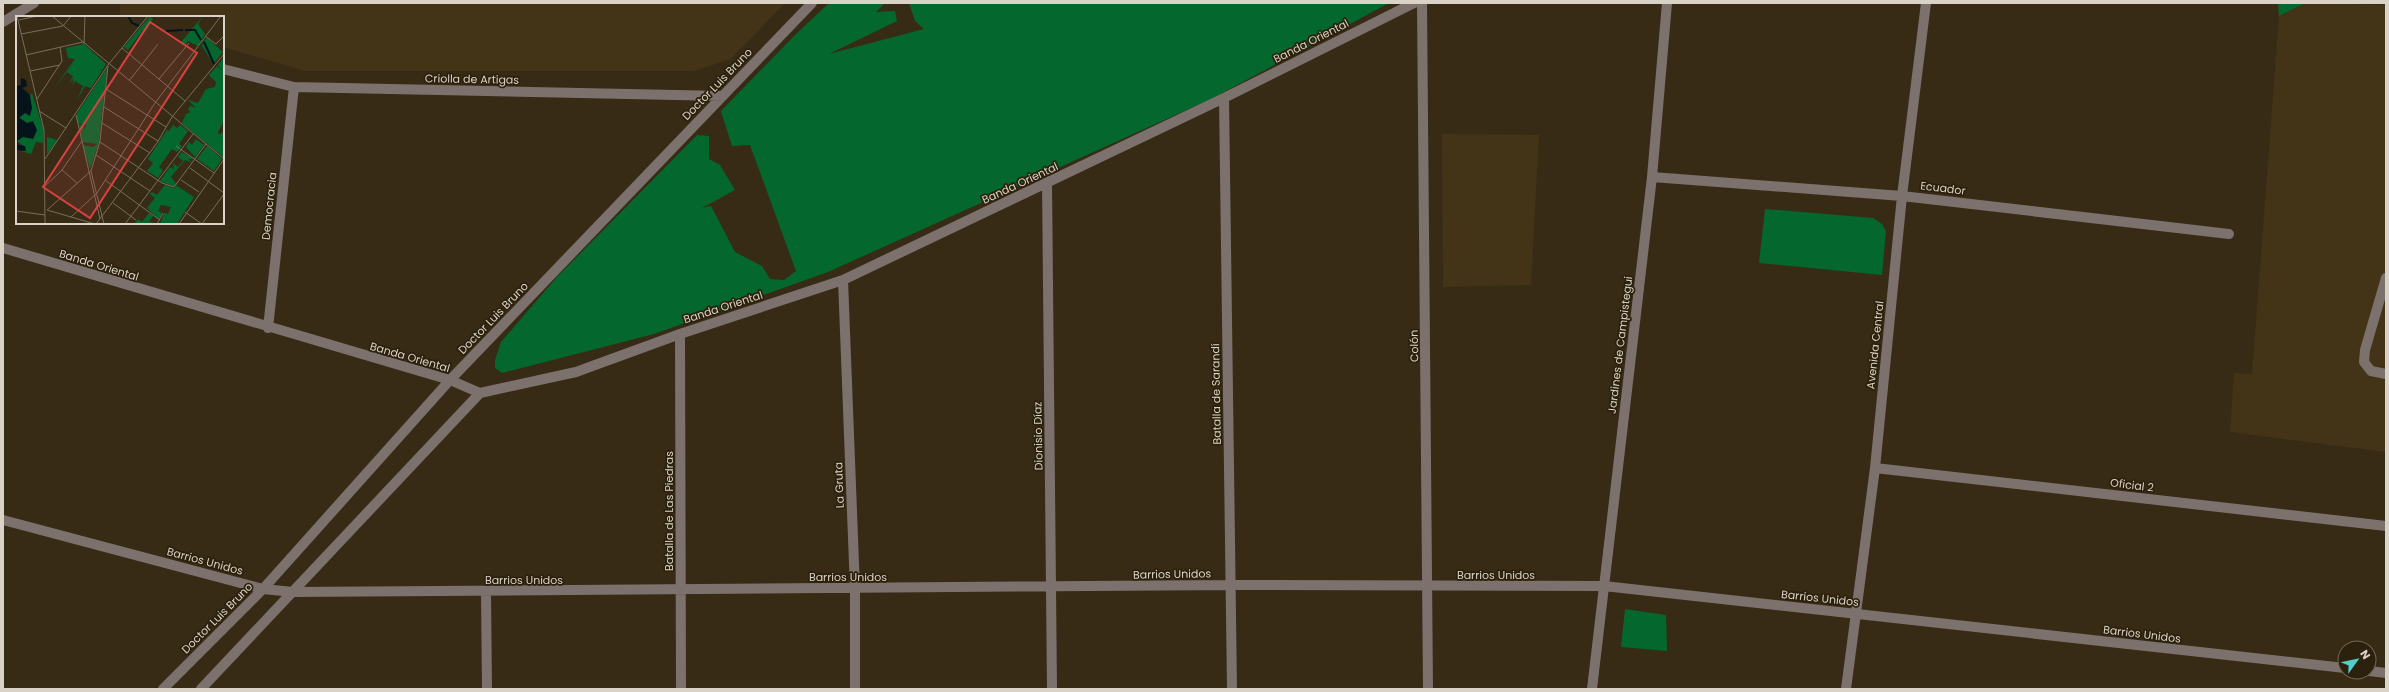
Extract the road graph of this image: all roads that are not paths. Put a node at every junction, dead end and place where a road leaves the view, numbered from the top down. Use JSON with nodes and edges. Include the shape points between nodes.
{"nodes":[{"id":1,"x":34,"y":3,"type":"edge"},
{"id":2,"x":812,"y":3,"type":"edge"},
{"id":3,"x":1414,"y":3,"type":"edge"},
{"id":4,"x":1422,"y":3,"type":"edge"},
{"id":5,"x":1667,"y":3,"type":"edge"},
{"id":6,"x":1926,"y":3,"type":"edge"},
{"id":7,"x":16,"y":14,"type":"junction"},
{"id":8,"x":23,"y":16,"type":"edge"},
{"id":9,"x":3,"y":22,"type":"edge"},
{"id":10,"x":224,"y":68,"type":"edge"},
{"id":11,"x":294,"y":87,"type":"junction"},
{"id":12,"x":723,"y":96,"type":"junction"},
{"id":13,"x":1224,"y":98,"type":"junction"},
{"id":14,"x":1652,"y":177,"type":"junction"},
{"id":15,"x":1047,"y":183,"type":"junction"},
{"id":16,"x":1902,"y":196,"type":"junction"},
{"id":17,"x":2229,"y":234,"type":"dead end"},
{"id":18,"x":3,"y":248,"type":"edge"},
{"id":19,"x":2386,"y":278,"type":"edge"},
{"id":20,"x":843,"y":280,"type":"junction"},
{"id":21,"x":268,"y":328,"type":"junction"},
{"id":22,"x":680,"y":334,"type":"junction"},
{"id":23,"x":2386,"y":374,"type":"edge"},
{"id":24,"x":450,"y":380,"type":"junction"},
{"id":25,"x":480,"y":394,"type":"junction"},
{"id":26,"x":1875,"y":468,"type":"junction"},
{"id":27,"x":3,"y":520,"type":"edge"},
{"id":28,"x":2386,"y":526,"type":"edge"},
{"id":29,"x":1232,"y":586,"type":"junction"},
{"id":30,"x":1604,"y":586,"type":"junction"},
{"id":31,"x":1428,"y":587,"type":"junction"},
{"id":32,"x":1052,"y":588,"type":"junction"},
{"id":33,"x":263,"y":589,"type":"junction"},
{"id":34,"x":855,"y":589,"type":"junction"},
{"id":35,"x":681,"y":591,"type":"junction"},
{"id":36,"x":294,"y":592,"type":"junction"},
{"id":37,"x":486,"y":592,"type":"junction"},
{"id":38,"x":1856,"y":614,"type":"junction"},
{"id":39,"x":2337,"y":667,"type":"edge"},
{"id":40,"x":163,"y":689,"type":"edge"},
{"id":41,"x":201,"y":689,"type":"edge"},
{"id":42,"x":487,"y":689,"type":"edge"},
{"id":43,"x":681,"y":689,"type":"edge"},
{"id":44,"x":855,"y":689,"type":"edge"},
{"id":45,"x":1052,"y":689,"type":"edge"},
{"id":46,"x":1232,"y":689,"type":"edge"},
{"id":47,"x":1428,"y":689,"type":"edge"},
{"id":48,"x":1592,"y":689,"type":"edge"},
{"id":49,"x":1846,"y":689,"type":"edge"}],
"edges":[{"from":1,"to":7,"type":"street"},
{"from":2,"to":12,"type":"street","name":"Doctor Luis Bruno"},
{"from":3,"to":13,"type":"street","name":"Banda Oriental"},
{"from":4,"to":31,"type":"street","name":"Colón"},
{"from":5,"to":14,"type":"street","name":"Jardines de Campistegui"},
{"from":6,"to":16,"type":"street","name":"Avenida Central"},
{"from":7,"to":8,"type":"street"},
{"from":7,"to":9,"type":"street"},
{"from":10,"to":11,"type":"street","name":"Criolla de Artigas"},
{"from":11,"to":12,"type":"street","name":"Criolla de Artigas"},
{"from":11,"to":21,"type":"street","name":"Democracia"},
{"from":12,"to":24,"type":"street","name":"Doctor Luis Bruno"},
{"from":13,"to":15,"type":"street","name":"Banda Oriental"},
{"from":13,"to":29,"type":"street","name":"Batalla de Sarandí"},
{"from":14,"to":16,"type":"street","name":"Ecuador"},
{"from":14,"to":30,"type":"street","name":"Jardines de Campistegui"},
{"from":15,"to":20,"type":"street","name":"Banda Oriental"},
{"from":15,"to":32,"type":"street","name":"Dionisio Díaz"},
{"from":16,"to":17,"type":"street","name":"Ecuador"},
{"from":16,"to":26,"type":"street","name":"Avenida Central"},
{"from":18,"to":21,"type":"street","name":"Banda Oriental"},
{"from":19,"to":23,"type":"street","via":[[2365,350],[2364,362],[2370,371]]},
{"from":20,"to":22,"type":"street","name":"Banda Oriental"},
{"from":20,"to":34,"type":"street","name":"La Gruta"},
{"from":21,"to":24,"type":"street","name":"Banda Oriental"},
{"from":22,"to":25,"type":"street","name":"Banda Oriental","via":[[576,372]]},
{"from":22,"to":35,"type":"street","name":"Batalla de Las Piedras"},
{"from":24,"to":25,"type":"street","name":"Banda Oriental"},
{"from":24,"to":33,"type":"street","name":"Doctor Luis Bruno"},
{"from":25,"to":36,"type":"street"},
{"from":26,"to":28,"type":"street","name":"Oficial 2"},
{"from":26,"to":38,"type":"street","name":"Avenida Central"},
{"from":27,"to":33,"type":"street","name":"Barrios Unidos"},
{"from":29,"to":31,"type":"street","name":"Barrios Unidos"},
{"from":29,"to":32,"type":"street","name":"Barrios Unidos"},
{"from":29,"to":46,"type":"street","name":"Batalla de Sarandí"},
{"from":30,"to":31,"type":"street","name":"Barrios Unidos"},
{"from":30,"to":38,"type":"street","name":"Barrios Unidos"},
{"from":30,"to":48,"type":"street","name":"Jardines de Campistegui"},
{"from":31,"to":47,"type":"street","name":"Colón"},
{"from":32,"to":34,"type":"street","name":"Barrios Unidos"},
{"from":32,"to":45,"type":"street","name":"Dionisio Díaz"},
{"from":33,"to":36,"type":"street","name":"Barrios Unidos"},
{"from":33,"to":40,"type":"street","name":"Doctor Luis Bruno"},
{"from":34,"to":35,"type":"street","name":"Barrios Unidos"},
{"from":34,"to":44,"type":"street","name":"La Gruta"},
{"from":35,"to":37,"type":"street","name":"Barrios Unidos"},
{"from":35,"to":43,"type":"street","name":"Batalla de Las Piedras"},
{"from":36,"to":37,"type":"street","name":"Barrios Unidos"},
{"from":36,"to":41,"type":"street"},
{"from":37,"to":42,"type":"street"},
{"from":38,"to":39,"type":"street","name":"Barrios Unidos"},
{"from":38,"to":49,"type":"street","name":"Avenida Central"}]}
